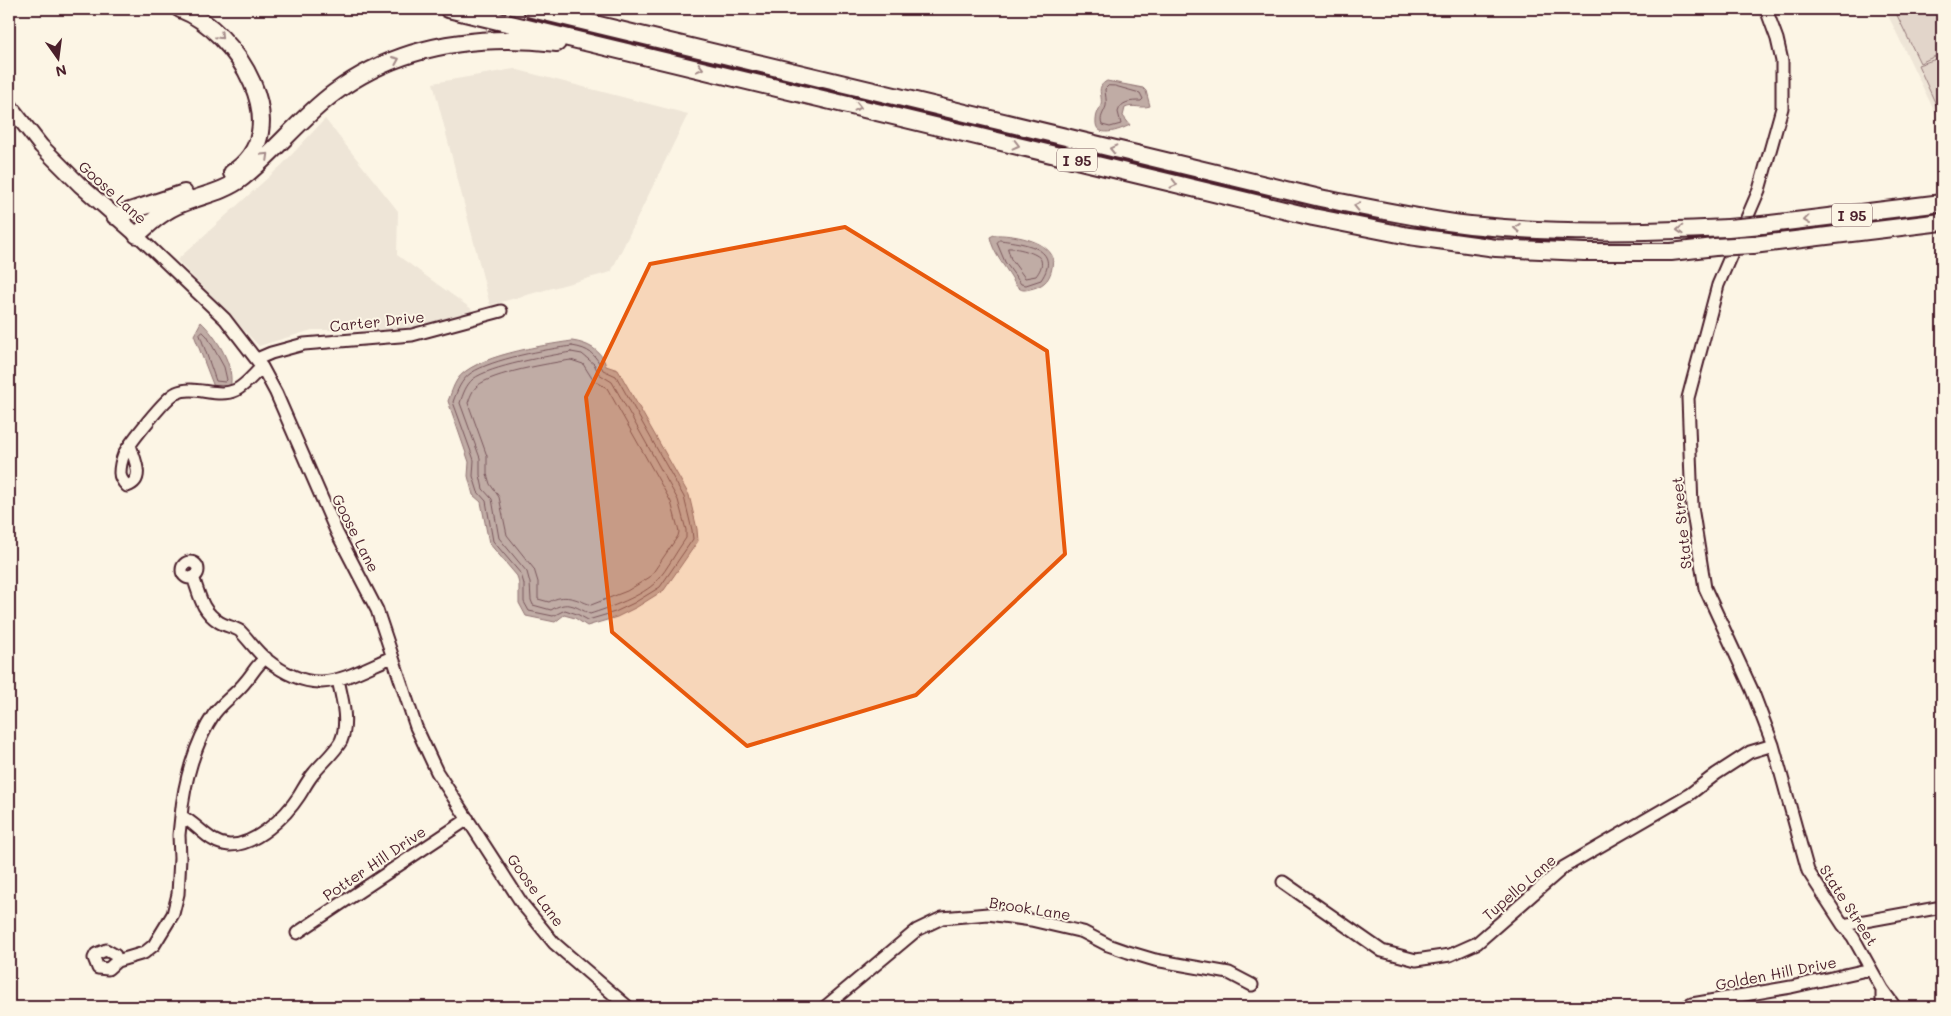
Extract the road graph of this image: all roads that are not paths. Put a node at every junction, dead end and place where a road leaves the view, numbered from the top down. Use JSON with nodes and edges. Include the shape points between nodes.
{"nodes":[{"id":1,"x":180,"y":9,"type":"edge"},
{"id":2,"x":448,"y":9,"type":"edge"},
{"id":3,"x":532,"y":9,"type":"edge"},
{"id":4,"x":1766,"y":9,"type":"edge"},
{"id":5,"x":668,"y":60,"type":"junction"},
{"id":6,"x":9,"y":105,"type":"edge"},
{"id":7,"x":1942,"y":198,"type":"edge"},
{"id":8,"x":1942,"y":203,"type":"edge"},
{"id":9,"x":1873,"y":212,"type":"junction"},
{"id":10,"x":115,"y":216,"type":"junction"},
{"id":11,"x":1942,"y":222,"type":"edge"},
{"id":12,"x":1942,"y":228,"type":"edge"},
{"id":13,"x":1860,"y":233,"type":"junction"},
{"id":14,"x":137,"y":235,"type":"junction"},
{"id":15,"x":501,"y":311,"type":"dead end"},
{"id":16,"x":260,"y":363,"type":"junction"},
{"id":17,"x":130,"y":445,"type":"dead end"},
{"id":18,"x":193,"y":577,"type":"dead end"},
{"id":19,"x":392,"y":657,"type":"junction"},
{"id":20,"x":266,"y":658,"type":"junction"},
{"id":21,"x":338,"y":680,"type":"junction"},
{"id":22,"x":1773,"y":745,"type":"junction"},
{"id":23,"x":181,"y":816,"type":"junction"},
{"id":24,"x":468,"y":819,"type":"junction"},
{"id":25,"x":1282,"y":882,"type":"dead end"},
{"id":26,"x":1942,"y":907,"type":"edge"},
{"id":27,"x":1843,"y":926,"type":"junction"},
{"id":28,"x":297,"y":933,"type":"dead end"},
{"id":29,"x":116,"y":961,"type":"dead end"},
{"id":30,"x":1871,"y":970,"type":"junction"},
{"id":31,"x":1252,"y":985,"type":"dead end"},
{"id":32,"x":1882,"y":989,"type":"junction"},
{"id":33,"x":628,"y":1007,"type":"edge"},
{"id":34,"x":825,"y":1007,"type":"edge"},
{"id":35,"x":1686,"y":1007,"type":"edge"},
{"id":36,"x":1882,"y":1007,"type":"edge"},
{"id":37,"x":1895,"y":1007,"type":"edge"}],
"edges":[{"from":1,"to":10,"type":"highway","one_way":true,"via":[[215,30],[251,77],[259,102],[260,127],[254,148],[240,167],[220,180]]},
{"from":2,"to":5,"type":"highway","number":"I 95"},
{"from":9,"to":3,"type":"highway","number":"I 95","one_way":true,"bridge":true,"via":[[1762,226],[1636,232],[1470,225],[1396,214]]},
{"from":4,"to":22,"type":"street","name":"State Street","via":[[1782,61],[1781,114],[1759,190],[1718,285],[1688,398],[1692,507],[1705,588],[1752,690]]},
{"from":5,"to":13,"type":"highway","number":"I 95","one_way":true,"bridge":true,"via":[[1304,215],[1409,236],[1496,248],[1671,252]]},
{"from":14,"to":5,"type":"highway","one_way":true,"via":[[154,219],[176,206],[241,179],[334,93],[364,74],[400,58],[467,41],[505,38],[555,42]]},
{"from":6,"to":10,"type":"main road","name":"Goose Lane","via":[[41,146]]},
{"from":7,"to":9,"type":"highway"},
{"from":8,"to":9,"type":"highway","number":"I 95"},
{"from":10,"to":14,"type":"main road","name":"Goose Lane"},
{"from":11,"to":13,"type":"highway","number":"I 95"},
{"from":12,"to":13,"type":"highway"},
{"from":14,"to":16,"type":"street","name":"Goose Lane","via":[[225,319]]},
{"from":15,"to":16,"type":"street","name":"Carter Drive","via":[[412,335],[304,344],[271,353]]},
{"from":16,"to":17,"type":"street","via":[[235,390],[175,393]]},
{"from":16,"to":19,"type":"street","name":"Goose Lane","via":[[336,533],[377,610]]},
{"from":18,"to":20,"type":"street","via":[[205,611],[238,630]]},
{"from":19,"to":21,"type":"street"},
{"from":19,"to":24,"type":"street","name":"Goose Lane","via":[[428,754]]},
{"from":20,"to":21,"type":"street","via":[[292,677],[312,683]]},
{"from":20,"to":23,"type":"street","via":[[214,714],[189,770]]},
{"from":21,"to":23,"type":"street","via":[[345,720],[341,740],[284,815],[258,836],[242,844],[230,845],[203,833]]},
{"from":22,"to":25,"type":"street","name":"Tupello Lane","via":[[1750,752],[1690,794],[1564,867],[1477,943],[1450,955],[1416,960],[1382,951]]},
{"from":22,"to":27,"type":"street","name":"State Street","via":[[1808,871]]},
{"from":23,"to":29,"type":"street","via":[[178,894],[173,914],[154,945],[144,953]]},
{"from":24,"to":28,"type":"street","name":"Potter Hill Drive"},
{"from":24,"to":33,"type":"street","name":"Goose Lane","via":[[524,905],[554,943]]},
{"from":26,"to":27,"type":"street"},
{"from":27,"to":30,"type":"street","name":"State Street","via":[[1853,937]]},
{"from":30,"to":32,"type":"street","name":"State Street"},
{"from":30,"to":35,"type":"street","name":"Golden Hill Drive"},
{"from":31,"to":34,"type":"street","name":"Brook Lane","via":[[1229,973],[1128,952],[1083,932],[988,914],[942,918],[917,930]]},
{"from":32,"to":36,"type":"street"},
{"from":32,"to":37,"type":"street","name":"State Street"}]}
